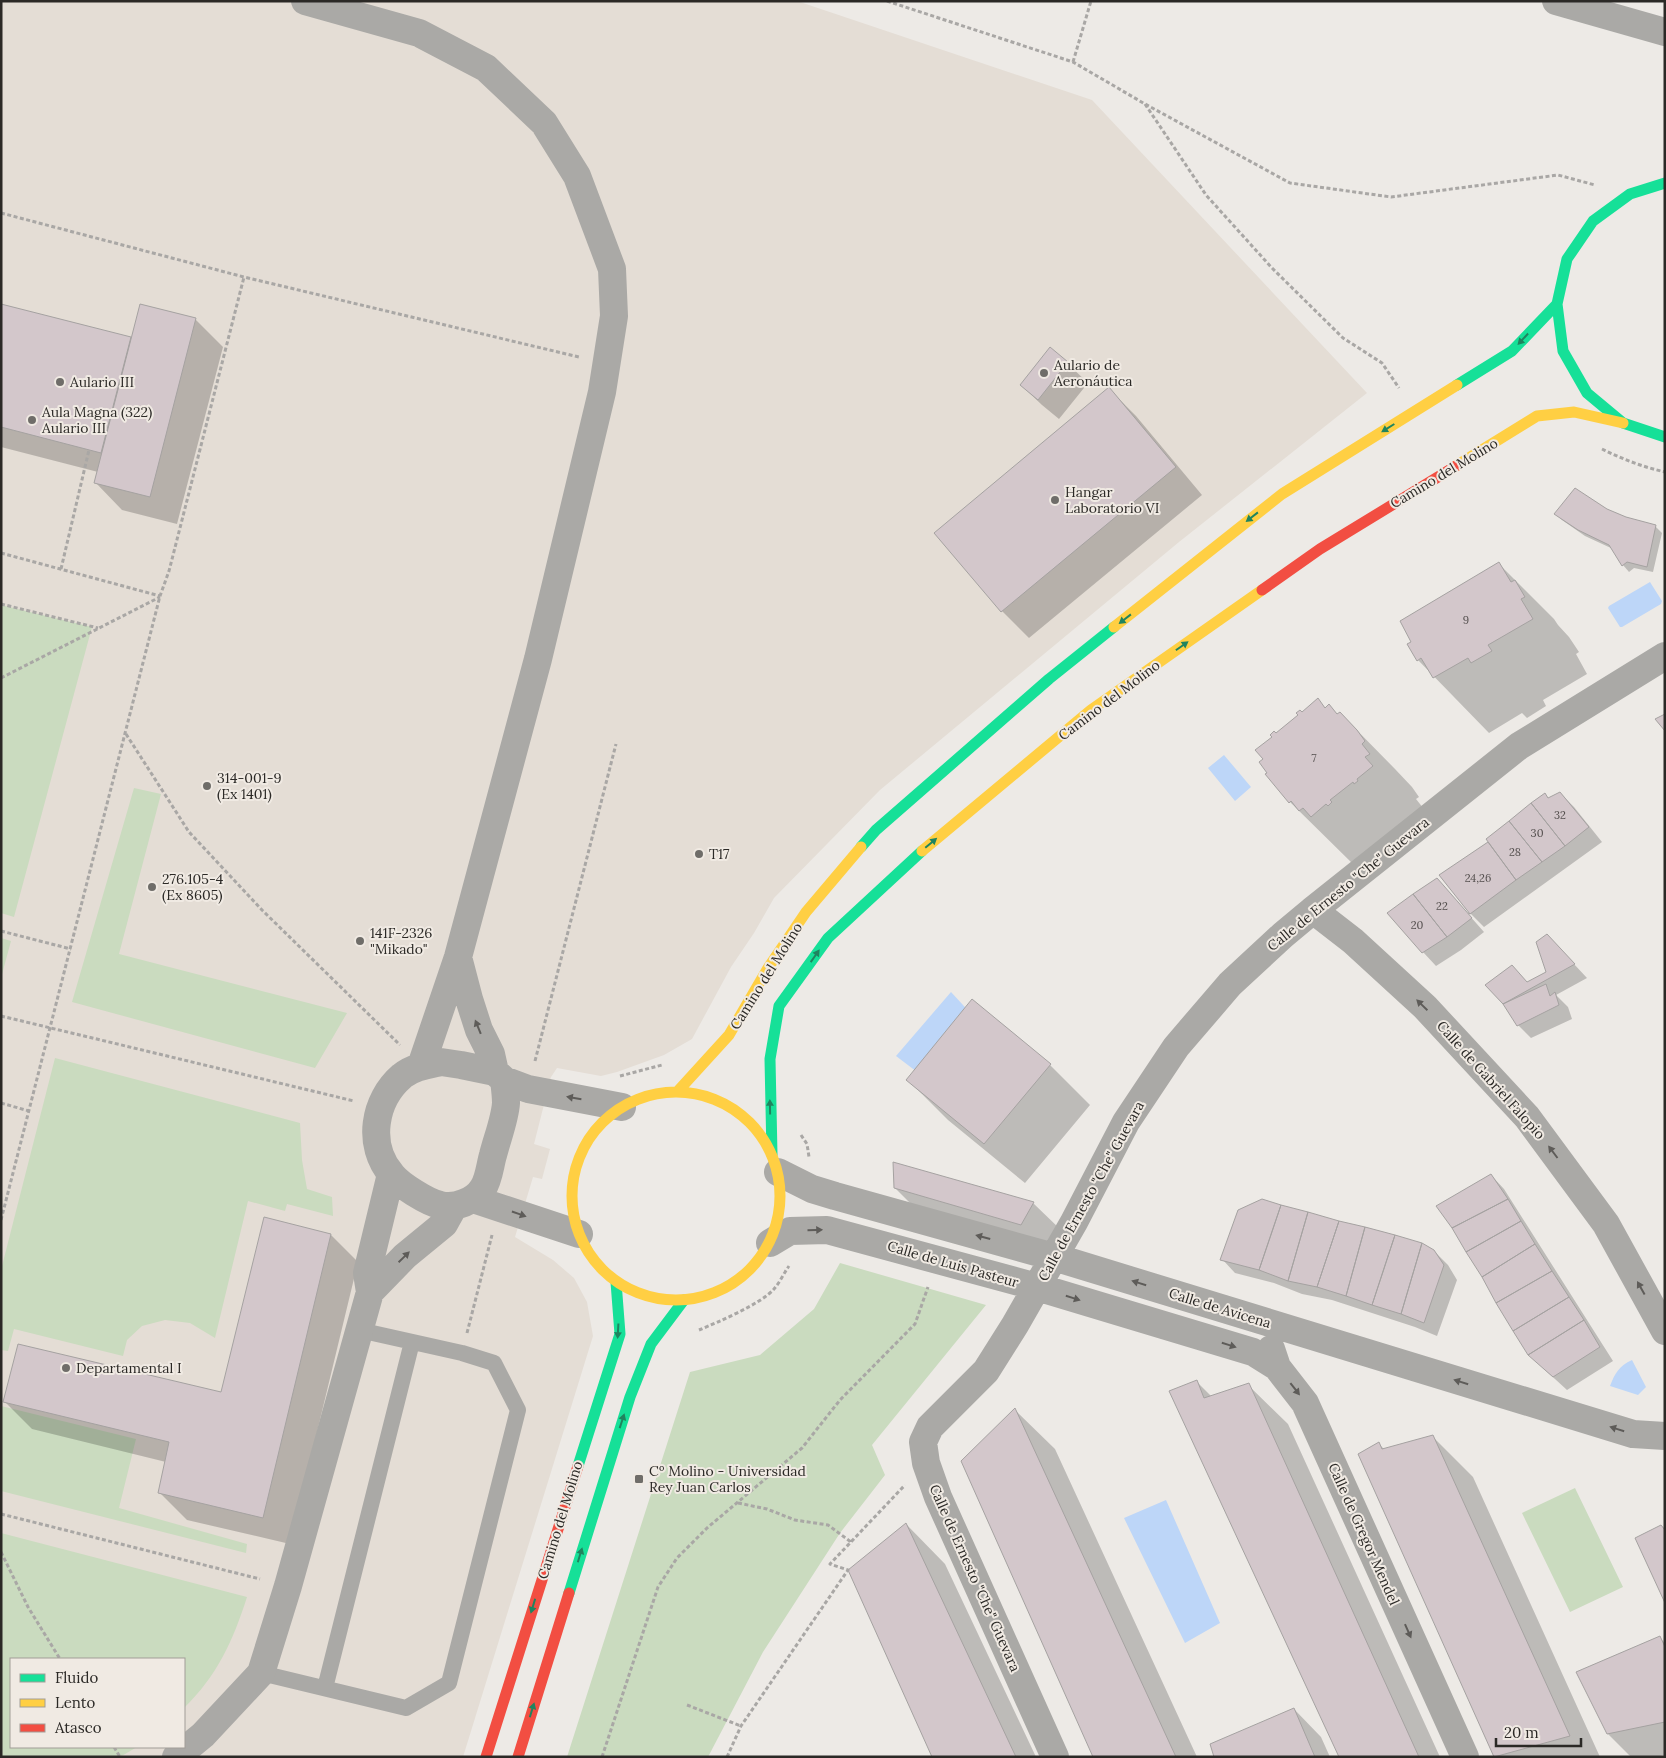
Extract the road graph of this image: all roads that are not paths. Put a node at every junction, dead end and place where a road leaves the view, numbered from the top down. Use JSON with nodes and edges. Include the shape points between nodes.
{"nodes":[{"id":1,"x":305,"y":1,"type":"edge"},
{"id":2,"x":1556,"y":1,"type":"edge"},
{"id":3,"x":1665,"y":32,"type":"edge"},
{"id":4,"x":1665,"y":183,"type":"edge"},
{"id":5,"x":1557,"y":304,"type":"junction"},
{"id":6,"x":1624,"y":423,"type":"junction"},
{"id":7,"x":1665,"y":437,"type":"edge"},
{"id":8,"x":1665,"y":656,"type":"edge"},
{"id":9,"x":1313,"y":910,"type":"junction"},
{"id":10,"x":458,"y":957,"type":"junction"},
{"id":11,"x":422,"y":1066,"type":"junction"},
{"id":12,"x":509,"y":1081,"type":"junction"},
{"id":13,"x":678,"y":1091,"type":"junction"},
{"id":14,"x":622,"y":1107,"type":"junction"},
{"id":15,"x":775,"y":1164,"type":"junction"},
{"id":16,"x":391,"y":1174,"type":"junction"},
{"id":17,"x":464,"y":1202,"type":"junction"},
{"id":18,"x":579,"y":1234,"type":"junction"},
{"id":19,"x":770,"y":1243,"type":"junction"},
{"id":20,"x":1054,"y":1257,"type":"junction"},
{"id":21,"x":616,"y":1282,"type":"junction"},
{"id":22,"x":1037,"y":1288,"type":"junction"},
{"id":23,"x":370,"y":1292,"type":"junction"},
{"id":24,"x":684,"y":1300,"type":"junction"},
{"id":25,"x":359,"y":1330,"type":"junction"},
{"id":26,"x":1296,"y":1331,"type":"junction"},
{"id":27,"x":1665,"y":1331,"type":"edge"},
{"id":28,"x":412,"y":1342,"type":"junction"},
{"id":29,"x":1278,"y":1367,"type":"junction"},
{"id":30,"x":1665,"y":1436,"type":"edge"},
{"id":31,"x":261,"y":1673,"type":"junction"},
{"id":32,"x":325,"y":1688,"type":"junction"},
{"id":33,"x":176,"y":1757,"type":"edge"},
{"id":34,"x":486,"y":1757,"type":"edge"},
{"id":35,"x":518,"y":1757,"type":"edge"},
{"id":36,"x":1055,"y":1757,"type":"edge"},
{"id":37,"x":1465,"y":1757,"type":"edge"}],
"edges":[{"from":1,"to":10,"type":"street","via":[[419,33],[486,68],[544,123],[577,176],[612,269],[614,316],[602,392],[538,659]]},
{"from":2,"to":3,"type":"street"},
{"from":4,"to":5,"type":"main road","via":[[1630,194],[1593,221],[1567,259]]},
{"from":5,"to":6,"type":"main road","via":[[1564,351],[1586,393]]},
{"from":5,"to":13,"type":"main road","name":"Camino del Molino","one_way":true,"via":[[1512,352],[1282,494],[1049,679],[876,830],[806,912],[729,1035]]},
{"from":6,"to":7,"type":"main road"},
{"from":15,"to":6,"type":"main road","name":"Camino del Molino","one_way":true,"via":[[770,1059],[779,1006],[828,938],[914,858],[1091,710],[1320,549],[1537,416],[1574,412]]},
{"from":8,"to":9,"type":"street","name":"Calle de Ernesto \"Che\" Guevara","via":[[1519,746]]},
{"from":9,"to":20,"type":"street","name":"Calle de Ernesto \"Che\" Guevara","via":[[1230,984],[1176,1046],[1126,1122]]},
{"from":27,"to":9,"type":"street","name":"Calle de Gabriel Falopio","one_way":true,"via":[[1606,1224],[1527,1117],[1426,1008],[1353,941]]},
{"from":10,"to":11,"type":"street"},
{"from":12,"to":10,"type":"street","one_way":true,"via":[[479,1030]]},
{"from":11,"to":12,"type":"street","via":[[441,1062],[461,1065]]},
{"from":11,"to":16,"type":"street","via":[[403,1075],[379,1107],[375,1131],[380,1154]]},
{"from":14,"to":12,"type":"street","one_way":true},
{"from":12,"to":17,"type":"street","via":[[484,1187]]},
{"from":13,"to":14,"type":"main road","name":"Camino del Molino","via":[[649,1095]]},
{"from":13,"to":15,"type":"main road","name":"Camino del Molino","via":[[708,1096],[734,1109],[757,1130]]},
{"from":14,"to":18,"type":"main road","name":"Camino del Molino","via":[[603,1122],[577,1162],[572,1210]]},
{"from":15,"to":19,"type":"main road","name":"Camino del Molino","via":[[781,1196],[778,1220]]},
{"from":20,"to":15,"type":"street","name":"Calle de Avicena","one_way":true,"via":[[812,1189]]},
{"from":16,"to":17,"type":"street","via":[[407,1188],[439,1205]]},
{"from":16,"to":23,"type":"street","via":[[367,1273]]},
{"from":17,"to":18,"type":"street","one_way":true,"via":[[499,1207]]},
{"from":23,"to":17,"type":"street","one_way":true},
{"from":18,"to":21,"type":"main road","name":"Camino del Molino","via":[[600,1268]]},
{"from":19,"to":22,"type":"street","name":"Calle de Luis Pasteur","one_way":true,"via":[[790,1231],[827,1230]]},
{"from":19,"to":24,"type":"main road","name":"Camino del Molino","via":[[755,1265],[735,1283],[711,1295]]},
{"from":20,"to":22,"type":"street","name":"Calle de Ernesto \"Che\" Guevara"},
{"from":26,"to":20,"type":"street","name":"Calle de Avicena","one_way":true},
{"from":21,"to":24,"type":"main road","name":"Camino del Molino","via":[[649,1297]]},
{"from":21,"to":34,"type":"main road","name":"Camino del Molino","one_way":true,"via":[[620,1334]]},
{"from":22,"to":29,"type":"street","name":"Calle de Luis Pasteur","one_way":true,"via":[[1254,1352]]},
{"from":22,"to":36,"type":"street","name":"Calle de Ernesto \"Che\" Guevara","via":[[986,1370],[930,1427],[923,1442],[926,1463],[938,1496]]},
{"from":23,"to":25,"type":"street"},
{"from":35,"to":24,"type":"main road","one_way":true,"via":[[630,1396],[651,1344]]},
{"from":25,"to":28,"type":"lane"},
{"from":25,"to":31,"type":"street"},
{"from":26,"to":29,"type":"street","name":"Calle de Gregor Mendel","via":[[1281,1332],[1273,1339],[1270,1349]]},
{"from":30,"to":26,"type":"street","name":"Calle de Avicena","one_way":true,"via":[[1632,1434]]},
{"from":28,"to":32,"type":"lane"},
{"from":28,"to":32,"type":"lane","via":[[494,1363],[518,1410],[449,1682],[406,1708]]},
{"from":29,"to":37,"type":"street","name":"Calle de Gregor Mendel","one_way":true,"via":[[1305,1402]]},
{"from":31,"to":32,"type":"lane"},
{"from":31,"to":33,"type":"street","via":[[203,1735]]}]}
